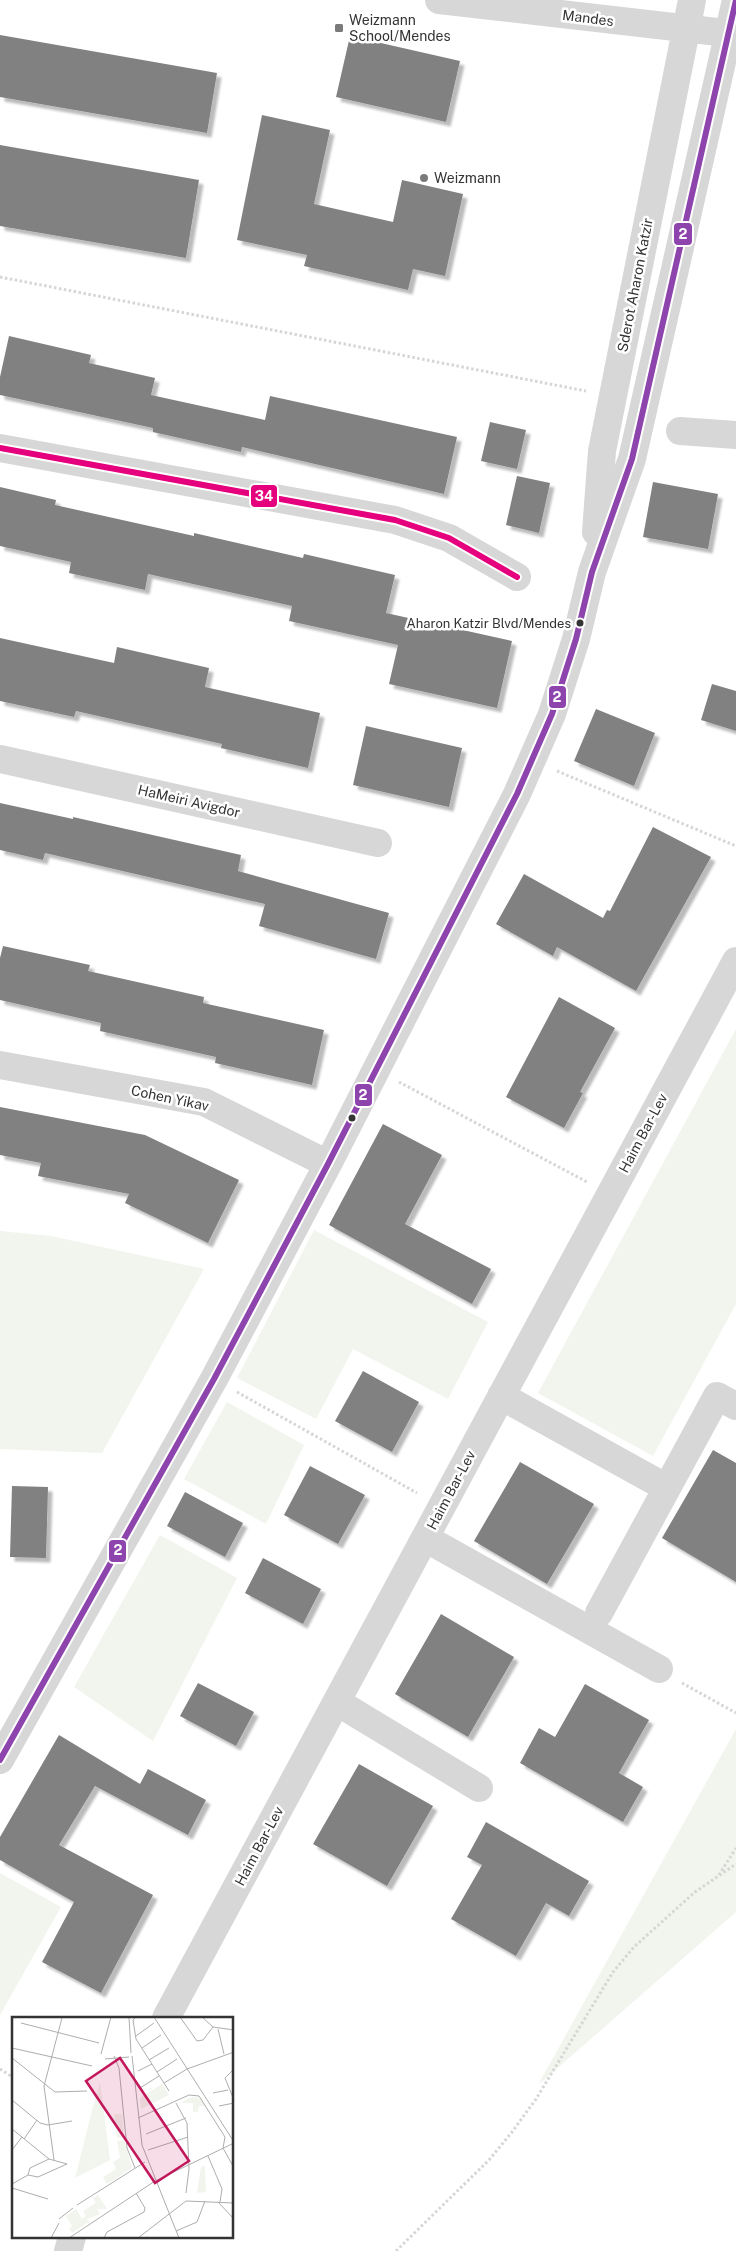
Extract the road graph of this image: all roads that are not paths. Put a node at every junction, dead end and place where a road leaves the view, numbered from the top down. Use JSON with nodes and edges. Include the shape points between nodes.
{"nodes":[{"id":1,"x":439,"y":0,"type":"edge"},
{"id":2,"x":692,"y":0,"type":"edge"},
{"id":3,"x":736,"y":0,"type":"edge"},
{"id":4,"x":687,"y":29,"type":"junction"},
{"id":5,"x":733,"y":34,"type":"edge"},
{"id":6,"x":680,"y":431,"type":"dead end"},
{"id":7,"x":736,"y":435,"type":"edge"},
{"id":8,"x":0,"y":448,"type":"edge"},
{"id":9,"x":592,"y":572,"type":"junction"},
{"id":10,"x":517,"y":577,"type":"dead end"},
{"id":11,"x":0,"y":759,"type":"edge"},
{"id":12,"x":378,"y":844,"type":"dead end"},
{"id":13,"x":734,"y":969,"type":"edge"},
{"id":14,"x":0,"y":1065,"type":"edge"},
{"id":15,"x":328,"y":1164,"type":"junction"},
{"id":16,"x":501,"y":1396,"type":"junction"},
{"id":17,"x":736,"y":1406,"type":"edge"},
{"id":18,"x":667,"y":1488,"type":"junction"},
{"id":19,"x":425,"y":1538,"type":"junction"},
{"id":20,"x":599,"y":1613,"type":"dead end"},
{"id":21,"x":659,"y":1669,"type":"dead end"},
{"id":22,"x":337,"y":1702,"type":"junction"},
{"id":23,"x":0,"y":1760,"type":"edge"},
{"id":24,"x":479,"y":1788,"type":"dead end"},
{"id":25,"x":167,"y":2017,"type":"edge"},
{"id":26,"x":72,"y":2238,"type":"edge"},
{"id":27,"x":68,"y":2251,"type":"edge"}],
"edges":[{"from":1,"to":4,"type":"street","name":"Mandes"},
{"from":2,"to":4,"type":"street","name":"Sderot Aharon Katzir"},
{"from":3,"to":5,"type":"street","name":"Sderot Aharon Katzir"},
{"from":4,"to":5,"type":"street","name":"Mandes"},
{"from":4,"to":9,"type":"street","name":"Sderot Aharon Katzir","via":[[602,451]]},
{"from":5,"to":9,"type":"street","name":"Sderot Aharon Katzir","via":[[632,459]]},
{"from":6,"to":7,"type":"street"},
{"from":8,"to":10,"type":"street","via":[[395,520],[449,538]]},
{"from":9,"to":15,"type":"street","name":"Sderot Aharon Katzir","via":[[576,639],[552,714],[516,794]]},
{"from":11,"to":12,"type":"street","name":"HaMeiri Avigdor"},
{"from":13,"to":16,"type":"street","name":"Haim Bar-Lev"},
{"from":14,"to":15,"type":"street","name":"Cohen Yikav","via":[[204,1102]]},
{"from":15,"to":23,"type":"street","name":"Sderot Aharon Katzir","via":[[214,1379]]},
{"from":16,"to":18,"type":"street"},
{"from":16,"to":19,"type":"street","name":"Haim Bar-Lev"},
{"from":17,"to":18,"type":"street","via":[[717,1396]]},
{"from":18,"to":20,"type":"street"},
{"from":19,"to":21,"type":"street"},
{"from":19,"to":22,"type":"street","name":"Haim Bar-Lev"},
{"from":22,"to":24,"type":"street"},
{"from":22,"to":25,"type":"street","name":"Haim Bar-Lev"},
{"from":26,"to":27,"type":"street"}]}
